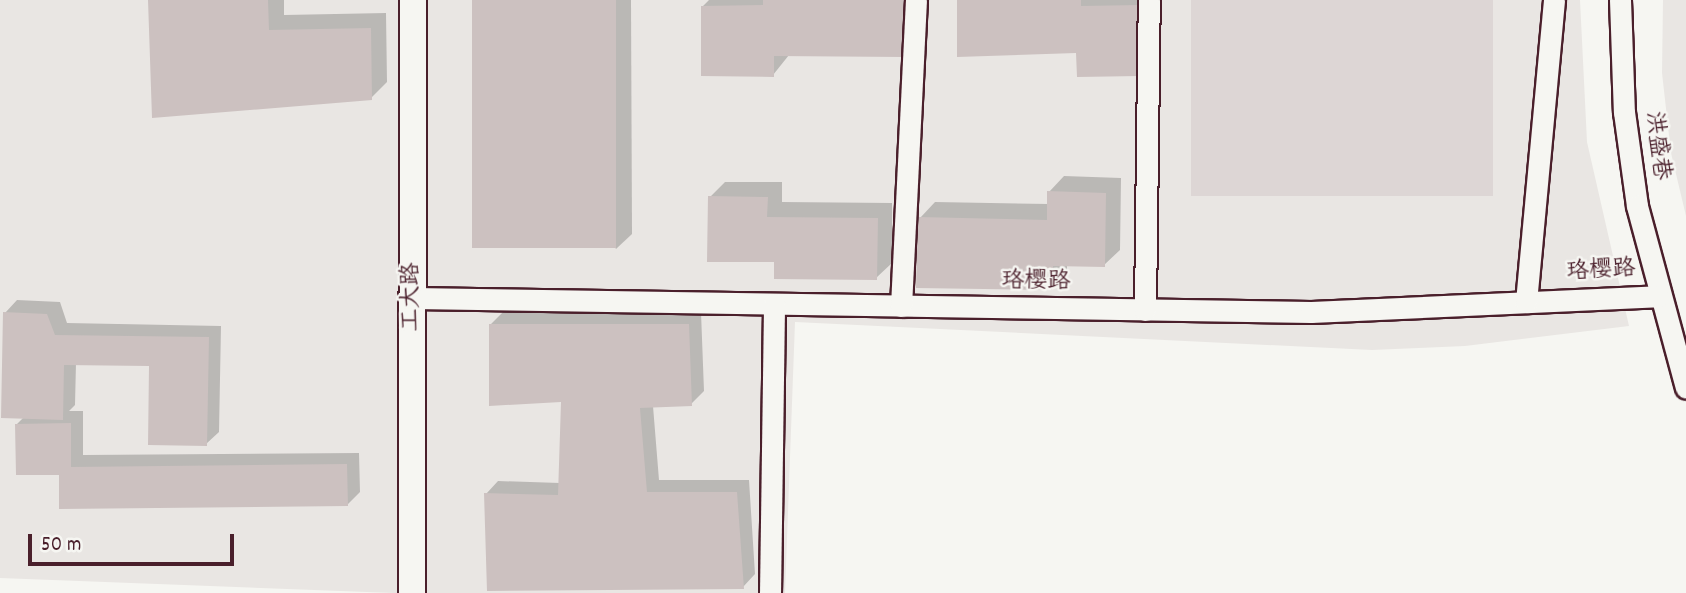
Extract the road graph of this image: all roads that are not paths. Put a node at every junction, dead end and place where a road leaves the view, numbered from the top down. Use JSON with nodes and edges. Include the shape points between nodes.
{"nodes":[{"id":1,"x":413,"y":0,"type":"edge"},
{"id":2,"x":916,"y":0,"type":"edge"},
{"id":3,"x":1149,"y":0,"type":"edge"},
{"id":4,"x":1554,"y":0,"type":"edge"},
{"id":5,"x":1620,"y":0,"type":"edge"},
{"id":6,"x":1658,"y":296,"type":"junction"},
{"id":7,"x":413,"y":298,"type":"junction"},
{"id":8,"x":1526,"y":302,"type":"junction"},
{"id":9,"x":774,"y":304,"type":"junction"},
{"id":10,"x":901,"y":306,"type":"junction"},
{"id":11,"x":1145,"y":310,"type":"junction"},
{"id":12,"x":1686,"y":388,"type":"edge"},
{"id":13,"x":412,"y":593,"type":"edge"},
{"id":14,"x":770,"y":593,"type":"edge"}],
"edges":[{"from":1,"to":7,"type":"street","name":"工大路"},
{"from":2,"to":10,"type":"street"},
{"from":3,"to":11,"type":"street"},
{"from":4,"to":8,"type":"street"},
{"from":5,"to":6,"type":"street","name":"洪盛巷","via":[[1624,112],[1637,206]]},
{"from":6,"to":8,"type":"street","name":"珞樱路"},
{"from":6,"to":12,"type":"street","name":"洪盛巷"},
{"from":7,"to":9,"type":"street","name":"珞樱路"},
{"from":7,"to":13,"type":"street","name":"工大路"},
{"from":8,"to":11,"type":"street","name":"珞樱路","via":[[1311,312]]},
{"from":9,"to":10,"type":"street","name":"珞樱路"},
{"from":9,"to":14,"type":"street"},
{"from":10,"to":11,"type":"street","name":"珞樱路"}]}
